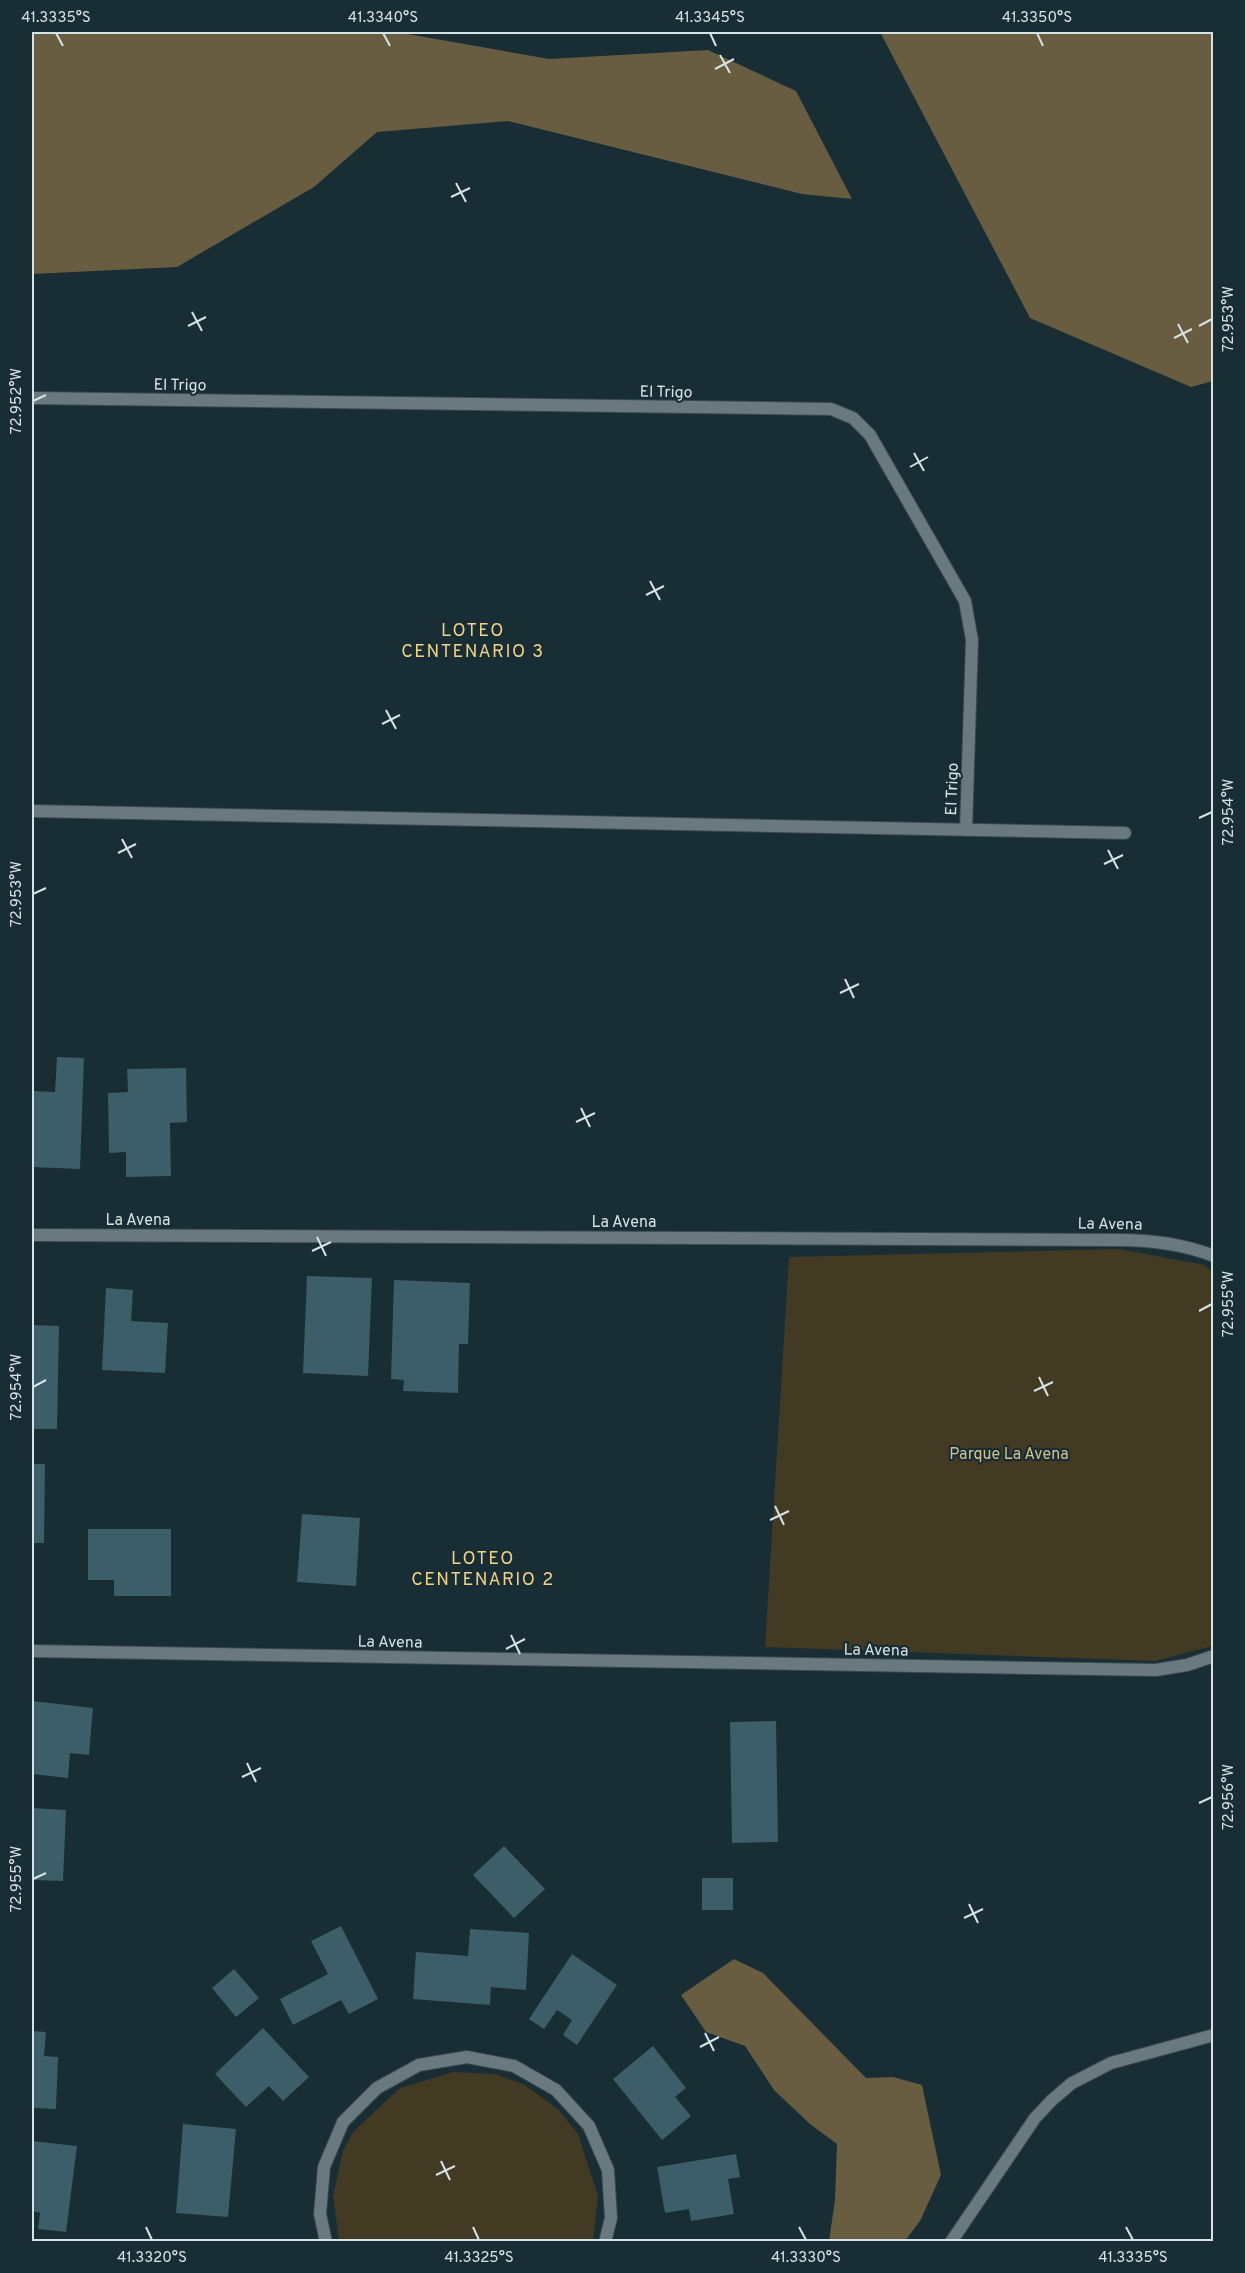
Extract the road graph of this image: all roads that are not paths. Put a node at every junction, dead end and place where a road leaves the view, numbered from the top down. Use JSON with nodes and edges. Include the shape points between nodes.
{"nodes":[{"id":1,"x":32,"y":398,"type":"edge"},
{"id":2,"x":32,"y":811,"type":"edge"},
{"id":3,"x":966,"y":830,"type":"junction"},
{"id":4,"x":1125,"y":833,"type":"dead end"},
{"id":5,"x":32,"y":1235,"type":"edge"},
{"id":6,"x":1214,"y":1257,"type":"edge"},
{"id":7,"x":32,"y":1651,"type":"edge"},
{"id":8,"x":1214,"y":1656,"type":"edge"},
{"id":9,"x":1214,"y":2035,"type":"edge"},
{"id":10,"x":326,"y":2241,"type":"edge"},
{"id":11,"x":604,"y":2241,"type":"edge"},
{"id":12,"x":951,"y":2241,"type":"edge"}],
"edges":[{"from":1,"to":3,"type":"street","name":"El Trigo","via":[[831,410],[853,418],[870,435],[964,601],[969,617],[972,640]]},
{"from":2,"to":3,"type":"street","name":"El Trigo"},
{"from":3,"to":4,"type":"street","name":"El Trigo"},
{"from":5,"to":6,"type":"street","name":"La Avena","via":[[1151,1240]]},
{"from":7,"to":8,"type":"street","name":"La Avena","via":[[1156,1670]]},
{"from":9,"to":12,"type":"street","via":[[1111,2063],[1072,2083],[1035,2118]]},
{"from":10,"to":11,"type":"street","via":[[320,2214],[324,2167],[343,2122],[377,2088],[419,2065],[466,2057],[514,2066],[556,2090],[589,2126],[608,2170],[611,2218]]}]}
